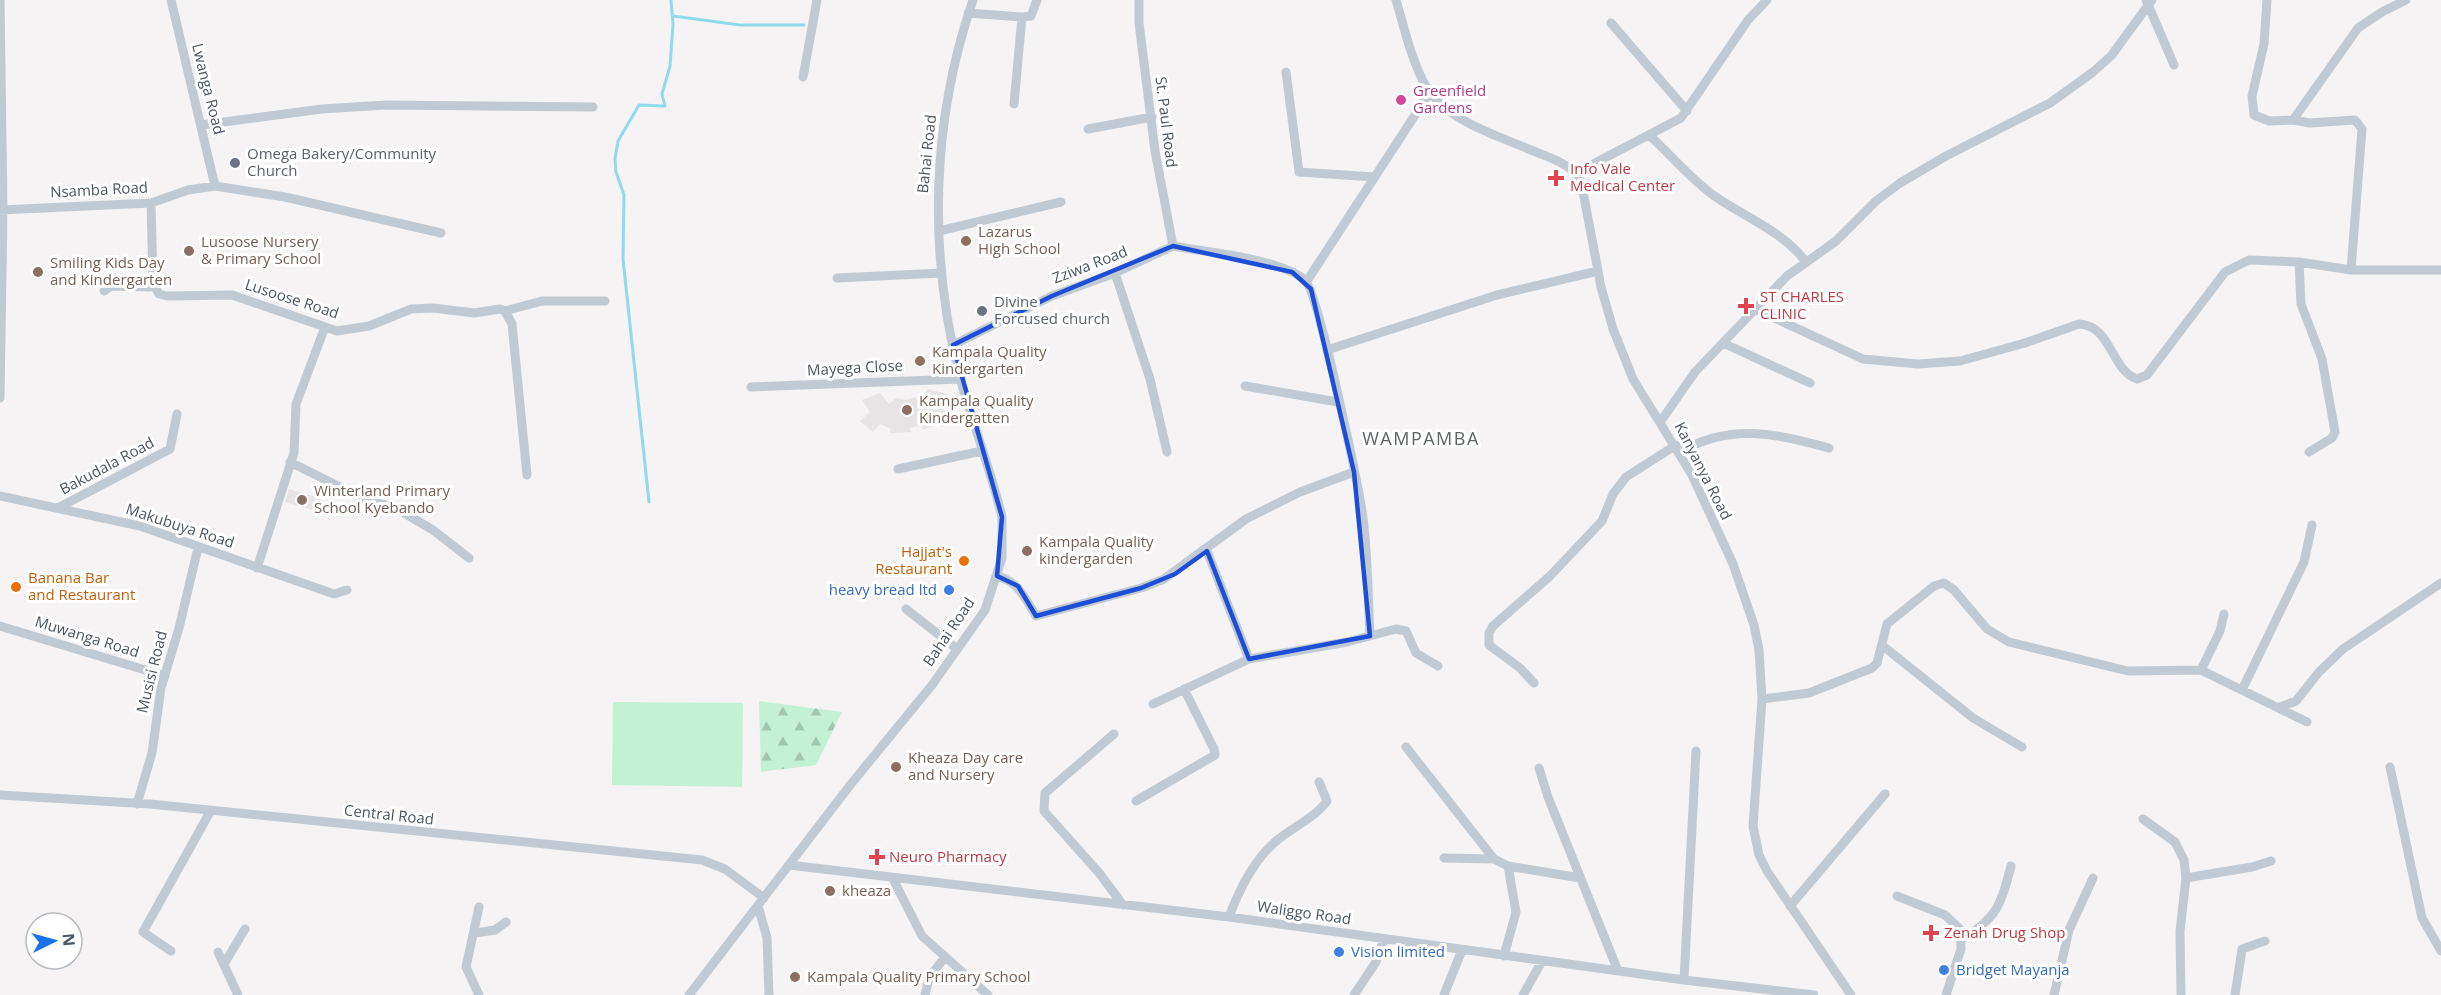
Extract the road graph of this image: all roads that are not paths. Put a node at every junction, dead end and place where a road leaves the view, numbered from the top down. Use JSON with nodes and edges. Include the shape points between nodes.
{"nodes":[{"id":1,"x":0,"y":0,"type":"edge"},
{"id":2,"x":171,"y":0,"type":"edge"},
{"id":3,"x":817,"y":0,"type":"edge"},
{"id":4,"x":973,"y":0,"type":"edge"},
{"id":5,"x":1037,"y":0,"type":"edge"},
{"id":6,"x":1139,"y":0,"type":"edge"},
{"id":7,"x":1396,"y":0,"type":"edge"},
{"id":8,"x":1767,"y":0,"type":"edge"},
{"id":9,"x":2267,"y":0,"type":"edge"},
{"id":10,"x":2406,"y":0,"type":"edge"},
{"id":11,"x":2149,"y":1,"type":"edge"},
{"id":12,"x":968,"y":13,"type":"junction"},
{"id":13,"x":1022,"y":17,"type":"junction"},
{"id":14,"x":1611,"y":23,"type":"dead end"},
{"id":15,"x":2174,"y":65,"type":"dead end"},
{"id":16,"x":1286,"y":72,"type":"dead end"},
{"id":17,"x":803,"y":77,"type":"dead end"},
{"id":18,"x":1430,"y":92,"type":"junction"},
{"id":19,"x":1014,"y":104,"type":"dead end"},
{"id":20,"x":593,"y":107,"type":"dead end"},
{"id":21,"x":1687,"y":111,"type":"junction"},
{"id":22,"x":1152,"y":117,"type":"junction"},
{"id":23,"x":2292,"y":120,"type":"junction"},
{"id":24,"x":201,"y":125,"type":"junction"},
{"id":25,"x":1088,"y":129,"type":"dead end"},
{"id":26,"x":1650,"y":135,"type":"junction"},
{"id":27,"x":1576,"y":172,"type":"junction"},
{"id":28,"x":1375,"y":177,"type":"junction"},
{"id":29,"x":215,"y":186,"type":"junction"},
{"id":30,"x":1061,"y":202,"type":"dead end"},
{"id":31,"x":151,"y":203,"type":"junction"},
{"id":32,"x":2,"y":210,"type":"edge"},
{"id":33,"x":939,"y":231,"type":"junction"},
{"id":34,"x":441,"y":233,"type":"dead end"},
{"id":35,"x":1173,"y":246,"type":"junction"},
{"id":36,"x":1806,"y":262,"type":"junction"},
{"id":37,"x":2299,"y":262,"type":"junction"},
{"id":38,"x":1598,"y":270,"type":"junction"},
{"id":39,"x":2351,"y":270,"type":"junction"},
{"id":40,"x":2441,"y":270,"type":"edge"},
{"id":41,"x":942,"y":273,"type":"junction"},
{"id":42,"x":1115,"y":273,"type":"junction"},
{"id":43,"x":837,"y":278,"type":"dead end"},
{"id":44,"x":1307,"y":281,"type":"junction"},
{"id":45,"x":153,"y":283,"type":"junction"},
{"id":46,"x":104,"y":291,"type":"dead end"},
{"id":47,"x":605,"y":301,"type":"dead end"},
{"id":48,"x":1757,"y":309,"type":"junction"},
{"id":49,"x":505,"y":311,"type":"junction"},
{"id":50,"x":325,"y":327,"type":"junction"},
{"id":51,"x":1723,"y":342,"type":"junction"},
{"id":52,"x":953,"y":345,"type":"junction"},
{"id":53,"x":1327,"y":350,"type":"junction"},
{"id":54,"x":961,"y":378,"type":"junction"},
{"id":55,"x":1810,"y":383,"type":"dead end"},
{"id":56,"x":1245,"y":386,"type":"dead end"},
{"id":57,"x":751,"y":387,"type":"dead end"},
{"id":58,"x":0,"y":398,"type":"edge"},
{"id":59,"x":1338,"y":402,"type":"junction"},
{"id":60,"x":177,"y":414,"type":"dead end"},
{"id":61,"x":1660,"y":421,"type":"junction"},
{"id":62,"x":1829,"y":448,"type":"dead end"},
{"id":63,"x":1678,"y":449,"type":"junction"},
{"id":64,"x":982,"y":451,"type":"junction"},
{"id":65,"x":1167,"y":452,"type":"dead end"},
{"id":66,"x":2309,"y":452,"type":"dead end"},
{"id":67,"x":290,"y":462,"type":"junction"},
{"id":68,"x":898,"y":469,"type":"dead end"},
{"id":69,"x":1354,"y":472,"type":"junction"},
{"id":70,"x":526,"y":475,"type":"dead end"},
{"id":71,"x":0,"y":496,"type":"edge"},
{"id":72,"x":58,"y":508,"type":"junction"},
{"id":73,"x":2312,"y":525,"type":"dead end"},
{"id":74,"x":198,"y":548,"type":"junction"},
{"id":75,"x":1207,"y":551,"type":"junction"},
{"id":76,"x":470,"y":558,"type":"dead end"},
{"id":77,"x":257,"y":568,"type":"junction"},
{"id":78,"x":997,"y":576,"type":"junction"},
{"id":79,"x":2441,"y":582,"type":"edge"},
{"id":80,"x":346,"y":590,"type":"dead end"},
{"id":81,"x":906,"y":609,"type":"dead end"},
{"id":82,"x":2224,"y":614,"type":"dead end"},
{"id":83,"x":0,"y":626,"type":"edge"},
{"id":84,"x":1370,"y":636,"type":"junction"},
{"id":85,"x":1882,"y":646,"type":"junction"},
{"id":86,"x":957,"y":649,"type":"junction"},
{"id":87,"x":1249,"y":659,"type":"junction"},
{"id":88,"x":1438,"y":666,"type":"dead end"},
{"id":89,"x":2200,"y":670,"type":"junction"},
{"id":90,"x":165,"y":676,"type":"junction"},
{"id":91,"x":1534,"y":683,"type":"dead end"},
{"id":92,"x":1184,"y":689,"type":"junction"},
{"id":93,"x":2242,"y":690,"type":"junction"},
{"id":94,"x":1762,"y":699,"type":"junction"},
{"id":95,"x":1153,"y":704,"type":"dead end"},
{"id":96,"x":2280,"y":707,"type":"junction"},
{"id":97,"x":2307,"y":722,"type":"dead end"},
{"id":98,"x":1114,"y":734,"type":"dead end"},
{"id":99,"x":1406,"y":747,"type":"dead end"},
{"id":100,"x":2022,"y":747,"type":"dead end"},
{"id":101,"x":1696,"y":752,"type":"dead end"},
{"id":102,"x":2390,"y":767,"type":"dead end"},
{"id":103,"x":1539,"y":768,"type":"dead end"},
{"id":104,"x":1319,"y":782,"type":"dead end"},
{"id":105,"x":1885,"y":794,"type":"dead end"},
{"id":106,"x":0,"y":795,"type":"edge"},
{"id":107,"x":1136,"y":801,"type":"dead end"},
{"id":108,"x":138,"y":804,"type":"junction"},
{"id":109,"x":210,"y":812,"type":"junction"},
{"id":110,"x":2143,"y":819,"type":"dead end"},
{"id":111,"x":1444,"y":858,"type":"dead end"},
{"id":112,"x":1494,"y":859,"type":"junction"},
{"id":113,"x":2271,"y":861,"type":"dead end"},
{"id":114,"x":789,"y":865,"type":"junction"},
{"id":115,"x":2011,"y":866,"type":"dead end"},
{"id":116,"x":1508,"y":867,"type":"junction"},
{"id":117,"x":1580,"y":878,"type":"junction"},
{"id":118,"x":2093,"y":878,"type":"dead end"},
{"id":119,"x":2186,"y":878,"type":"junction"},
{"id":120,"x":893,"y":879,"type":"junction"},
{"id":121,"x":1897,"y":896,"type":"dead end"},
{"id":122,"x":761,"y":902,"type":"junction"},
{"id":123,"x":1123,"y":905,"type":"junction"},
{"id":124,"x":1790,"y":906,"type":"junction"},
{"id":125,"x":479,"y":907,"type":"dead end"},
{"id":126,"x":1229,"y":917,"type":"junction"},
{"id":127,"x":507,"y":922,"type":"dead end"},
{"id":128,"x":245,"y":929,"type":"dead end"},
{"id":129,"x":476,"y":933,"type":"junction"},
{"id":130,"x":1384,"y":939,"type":"junction"},
{"id":131,"x":1962,"y":939,"type":"junction"},
{"id":132,"x":2265,"y":941,"type":"dead end"},
{"id":133,"x":1462,"y":950,"type":"junction"},
{"id":134,"x":171,"y":951,"type":"dead end"},
{"id":135,"x":2441,"y":951,"type":"edge"},
{"id":136,"x":218,"y":952,"type":"dead end"},
{"id":137,"x":1504,"y":956,"type":"junction"},
{"id":138,"x":945,"y":957,"type":"junction"},
{"id":139,"x":1542,"y":961,"type":"junction"},
{"id":140,"x":224,"y":964,"type":"junction"},
{"id":141,"x":1618,"y":971,"type":"junction"},
{"id":142,"x":1684,"y":980,"type":"junction"},
{"id":143,"x":1745,"y":987,"type":"junction"},
{"id":144,"x":475,"y":994,"type":"edge"},
{"id":145,"x":238,"y":995,"type":"edge"},
{"id":146,"x":689,"y":995,"type":"edge"},
{"id":147,"x":769,"y":995,"type":"edge"},
{"id":148,"x":925,"y":995,"type":"edge"},
{"id":149,"x":988,"y":995,"type":"edge"},
{"id":150,"x":1354,"y":995,"type":"edge"},
{"id":151,"x":1444,"y":995,"type":"edge"},
{"id":152,"x":1523,"y":995,"type":"edge"},
{"id":153,"x":1738,"y":995,"type":"edge"},
{"id":154,"x":1814,"y":995,"type":"edge"},
{"id":155,"x":1851,"y":995,"type":"edge"},
{"id":156,"x":1946,"y":995,"type":"edge"},
{"id":157,"x":2054,"y":995,"type":"edge"},
{"id":158,"x":2181,"y":995,"type":"edge"},
{"id":159,"x":2235,"y":995,"type":"edge"}],
"edges":[{"from":1,"to":32,"type":"street"},
{"from":2,"to":24,"type":"street","name":"Lwanga Road"},
{"from":3,"to":17,"type":"street"},
{"from":4,"to":12,"type":"street","name":"Bahai Road"},
{"from":5,"to":13,"type":"street","via":[[1031,16]]},
{"from":6,"to":22,"type":"street","name":"St. Paul Road"},
{"from":7,"to":18,"type":"street"},
{"from":8,"to":21,"type":"street","via":[[1748,21]]},
{"from":9,"to":23,"type":"street","via":[[2264,44],[2251,106],[2260,119]]},
{"from":10,"to":23,"type":"street","via":[[2358,28]]},
{"from":11,"to":15,"type":"street"},
{"from":11,"to":36,"type":"street","via":[[2111,56],[2093,72],[2050,103],[1900,183],[1836,241]]},
{"from":12,"to":13,"type":"street"},
{"from":12,"to":33,"type":"street","name":"Bahai Road","via":[[938,168]]},
{"from":13,"to":19,"type":"street"},
{"from":14,"to":21,"type":"street"},
{"from":16,"to":28,"type":"street","via":[[1299,172]]},
{"from":18,"to":27,"type":"street","via":[[1452,113]]},
{"from":18,"to":28,"type":"street"},
{"from":20,"to":24,"type":"street","via":[[386,105]]},
{"from":21,"to":26,"type":"street"},
{"from":22,"to":25,"type":"street"},
{"from":22,"to":35,"type":"street","name":"St. Paul Road","via":[[1159,182]]},
{"from":23,"to":39,"type":"street","via":[[2355,120],[2362,129]]},
{"from":24,"to":29,"type":"street","name":"Lwanga Road"},
{"from":26,"to":27,"type":"street"},
{"from":26,"to":36,"type":"street","via":[[1698,182],[1788,241]]},
{"from":27,"to":38,"type":"street","name":"Kanyanya Road","via":[[1585,191]]},
{"from":28,"to":44,"type":"street"},
{"from":29,"to":31,"type":"street","name":"Nsamba Road","via":[[188,190]]},
{"from":29,"to":34,"type":"street","name":"Nsamba Road","via":[[285,197]]},
{"from":30,"to":33,"type":"street"},
{"from":31,"to":32,"type":"street","name":"Nsamba Road"},
{"from":31,"to":45,"type":"street"},
{"from":32,"to":58,"type":"street"},
{"from":33,"to":41,"type":"street","name":"Bahai Road"},
{"from":35,"to":42,"type":"street","name":"Zziwa Road"},
{"from":35,"to":44,"type":"street","via":[[1264,263]]},
{"from":36,"to":48,"type":"street","via":[[1777,285]]},
{"from":37,"to":39,"type":"street"},
{"from":37,"to":48,"type":"street","via":[[2249,260],[2225,272],[2147,375],[2137,379],[2128,374],[2095,328],[2086,325],[1960,361],[1918,364],[1863,359]]},
{"from":37,"to":66,"type":"street","via":[[2301,304],[2322,358],[2335,432]]},
{"from":38,"to":53,"type":"street","via":[[1497,295]]},
{"from":38,"to":61,"type":"street","name":"Kanyanya Road","via":[[1606,308],[1624,358]]},
{"from":39,"to":40,"type":"street"},
{"from":41,"to":43,"type":"street"},
{"from":41,"to":52,"type":"street","name":"Bahai Road"},
{"from":42,"to":52,"type":"street","name":"Zziwa Road","via":[[1052,296]]},
{"from":42,"to":65,"type":"street","via":[[1150,379]]},
{"from":44,"to":53,"type":"street"},
{"from":45,"to":46,"type":"street","via":[[150,288],[111,286]]},
{"from":45,"to":50,"type":"street","name":"Lusoose Road","via":[[159,294],[232,295]]},
{"from":47,"to":49,"type":"street","name":"Lusoose Road","via":[[542,301]]},
{"from":48,"to":51,"type":"street"},
{"from":49,"to":50,"type":"street","name":"Lusoose Road","via":[[411,309],[356,329],[337,331]]},
{"from":49,"to":70,"type":"street","via":[[512,324]]},
{"from":50,"to":67,"type":"street","via":[[296,404],[295,445]]},
{"from":51,"to":55,"type":"street"},
{"from":51,"to":61,"type":"street","via":[[1683,387]]},
{"from":52,"to":54,"type":"street","name":"Bahai Road"},
{"from":53,"to":59,"type":"street"},
{"from":54,"to":57,"type":"street","name":"Mayega Close"},
{"from":54,"to":64,"type":"street","name":"Bahai Road"},
{"from":56,"to":59,"type":"street"},
{"from":59,"to":69,"type":"street"},
{"from":60,"to":72,"type":"street","name":"Bakudala Road","via":[[170,449]]},
{"from":61,"to":63,"type":"street","name":"Kanyanya Road"},
{"from":62,"to":63,"type":"street","via":[[1788,436],[1749,433],[1712,438]]},
{"from":63,"to":91,"type":"street","via":[[1626,477],[1613,494],[1602,521],[1550,576],[1493,626],[1489,645]]},
{"from":63,"to":94,"type":"street","name":"Kanyanya Road","via":[[1748,604],[1759,650]]},
{"from":64,"to":68,"type":"street"},
{"from":64,"to":78,"type":"street","name":"Bahai Road","via":[[1002,518],[1004,538]]},
{"from":67,"to":76,"type":"street","via":[[366,500],[394,507]]},
{"from":67,"to":77,"type":"street"},
{"from":69,"to":75,"type":"street","via":[[1284,499],[1246,519]]},
{"from":69,"to":84,"type":"street","via":[[1363,519]]},
{"from":71,"to":72,"type":"street","name":"Makubuya Road"},
{"from":72,"to":74,"type":"street","name":"Makubuya Road","via":[[140,526]]},
{"from":73,"to":93,"type":"street","via":[[2304,562]]},
{"from":74,"to":77,"type":"street","name":"Makubuya Road"},
{"from":74,"to":90,"type":"street","name":"Musisi Road"},
{"from":75,"to":78,"type":"street","via":[[1175,573],[1141,588],[1036,616],[1018,586]]},
{"from":75,"to":87,"type":"street"},
{"from":77,"to":80,"type":"street","name":"Makubuya Road","via":[[334,594]]},
{"from":78,"to":86,"type":"street","name":"Bahai Road","via":[[985,610]]},
{"from":79,"to":96,"type":"street","via":[[2343,649],[2296,701]]},
{"from":81,"to":86,"type":"street"},
{"from":82,"to":89,"type":"street","via":[[2220,631]]},
{"from":83,"to":90,"type":"street","name":"Muwanga Road"},
{"from":84,"to":87,"type":"street"},
{"from":84,"to":88,"type":"street","via":[[1402,629],[1416,653]]},
{"from":85,"to":89,"type":"street","via":[[1887,624],[1934,586],[1944,584],[1954,590],[1987,629],[2009,642],[2128,671]]},
{"from":85,"to":94,"type":"street","via":[[1877,663],[1854,676],[1809,693]]},
{"from":85,"to":100,"type":"street","via":[[1973,718]]},
{"from":86,"to":114,"type":"street","name":"Bahai Road"},
{"from":87,"to":92,"type":"street"},
{"from":89,"to":93,"type":"street"},
{"from":90,"to":108,"type":"street","name":"Musisi Road","via":[[152,753]]},
{"from":92,"to":95,"type":"street"},
{"from":92,"to":107,"type":"street","via":[[1215,755]]},
{"from":93,"to":96,"type":"street"},
{"from":94,"to":124,"type":"street","name":"Kanyanya Road","via":[[1753,826],[1759,855]]},
{"from":96,"to":97,"type":"street"},
{"from":98,"to":123,"type":"street","via":[[1046,793],[1043,801],[1044,811]]},
{"from":99,"to":112,"type":"street"},
{"from":101,"to":142,"type":"street"},
{"from":102,"to":135,"type":"street","via":[[2422,918]]},
{"from":103,"to":117,"type":"street"},
{"from":104,"to":126,"type":"street","via":[[1327,801],[1261,858],[1238,892]]},
{"from":105,"to":124,"type":"street"},
{"from":106,"to":108,"type":"street","name":"Central Road"},
{"from":108,"to":109,"type":"street","name":"Central Road"},
{"from":109,"to":122,"type":"street","name":"Central Road","via":[[702,860],[725,869]]},
{"from":109,"to":134,"type":"street","via":[[143,932]]},
{"from":110,"to":119,"type":"street","via":[[2175,842],[2184,860]]},
{"from":111,"to":112,"type":"street"},
{"from":112,"to":116,"type":"street"},
{"from":113,"to":119,"type":"street"},
{"from":114,"to":120,"type":"street","name":"Waliggo Road"},
{"from":114,"to":122,"type":"street","name":"Bahai Road"},
{"from":115,"to":131,"type":"street","via":[[2002,903],[1993,916]]},
{"from":116,"to":117,"type":"street"},
{"from":116,"to":137,"type":"street","via":[[1516,912]]},
{"from":117,"to":141,"type":"street"},
{"from":118,"to":157,"type":"street","via":[[2069,930]]},
{"from":119,"to":158,"type":"street","via":[[2180,931]]},
{"from":120,"to":123,"type":"street","name":"Waliggo Road"},
{"from":120,"to":138,"type":"street","via":[[915,927]]},
{"from":121,"to":131,"type":"street","via":[[1945,915],[1960,928]]},
{"from":122,"to":146,"type":"street","name":"Bahai Road"},
{"from":122,"to":147,"type":"street"},
{"from":123,"to":126,"type":"street","name":"Waliggo Road"},
{"from":124,"to":155,"type":"street","name":"Kanyanya Road"},
{"from":125,"to":129,"type":"street"},
{"from":126,"to":130,"type":"street","name":"Waliggo Road"},
{"from":127,"to":129,"type":"street","via":[[495,930]]},
{"from":128,"to":140,"type":"street"},
{"from":129,"to":144,"type":"street","via":[[466,967]]},
{"from":130,"to":133,"type":"street","name":"Waliggo Road"},
{"from":130,"to":150,"type":"street","via":[[1376,962]]},
{"from":131,"to":156,"type":"street"},
{"from":132,"to":159,"type":"street","via":[[2242,949]]},
{"from":133,"to":137,"type":"street","name":"Waliggo Road"},
{"from":133,"to":151,"type":"street"},
{"from":136,"to":140,"type":"street"},
{"from":137,"to":139,"type":"street","name":"Waliggo Road"},
{"from":138,"to":148,"type":"street","via":[[929,978]]},
{"from":138,"to":149,"type":"street"},
{"from":139,"to":141,"type":"street","name":"Waliggo Road"},
{"from":139,"to":152,"type":"street"},
{"from":140,"to":145,"type":"street"},
{"from":141,"to":142,"type":"street","name":"Waliggo Road"},
{"from":142,"to":143,"type":"street","name":"Waliggo Road"},
{"from":143,"to":153,"type":"street"},
{"from":143,"to":154,"type":"street","name":"Waliggo Road"}]}
